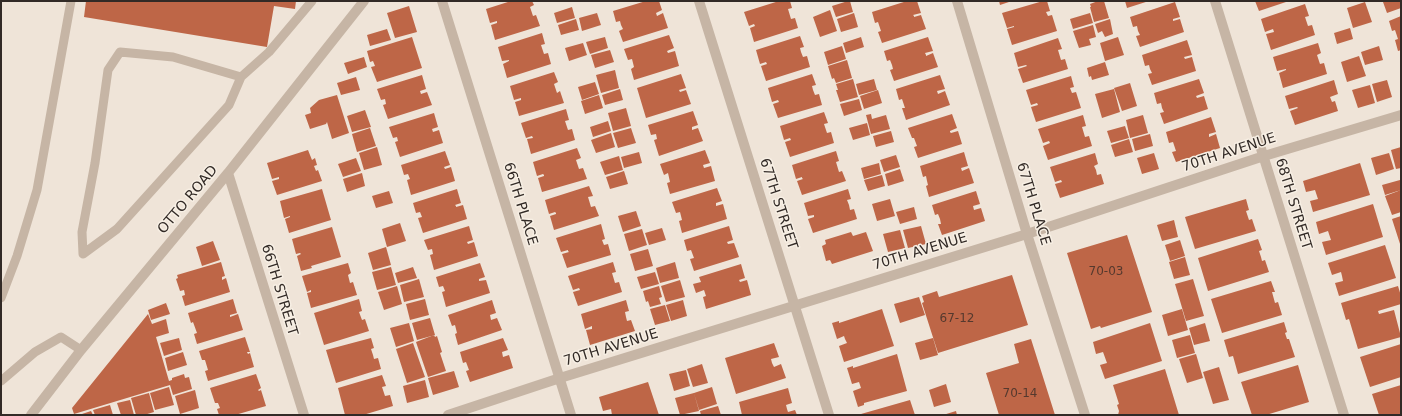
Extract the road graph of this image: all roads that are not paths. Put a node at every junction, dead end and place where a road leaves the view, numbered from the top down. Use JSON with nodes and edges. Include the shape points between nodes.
{"nodes":[{"id":1,"x":71,"y":1,"type":"edge"},
{"id":2,"x":312,"y":1,"type":"edge"},
{"id":3,"x":364,"y":1,"type":"edge"},
{"id":4,"x":442,"y":1,"type":"edge"},
{"id":5,"x":699,"y":1,"type":"edge"},
{"id":6,"x":957,"y":1,"type":"edge"},
{"id":7,"x":1215,"y":1,"type":"edge"},
{"id":8,"x":241,"y":77,"type":"junction"},
{"id":9,"x":1401,"y":115,"type":"edge"},
{"id":10,"x":1264,"y":156,"type":"junction"},
{"id":11,"x":228,"y":174,"type":"junction"},
{"id":12,"x":1027,"y":234,"type":"junction"},
{"id":13,"x":1,"y":298,"type":"edge"},
{"id":14,"x":795,"y":305,"type":"junction"},
{"id":15,"x":81,"y":350,"type":"junction"},
{"id":16,"x":560,"y":378,"type":"junction"},
{"id":17,"x":1,"y":381,"type":"edge"},
{"id":18,"x":31,"y":415,"type":"edge"},
{"id":19,"x":304,"y":415,"type":"edge"},
{"id":20,"x":448,"y":415,"type":"edge"},
{"id":21,"x":571,"y":415,"type":"edge"},
{"id":22,"x":829,"y":415,"type":"edge"},
{"id":23,"x":1084,"y":415,"type":"edge"},
{"id":24,"x":1344,"y":415,"type":"edge"}],
"edges":[{"from":1,"to":13,"type":"lane","via":[[37,190]]},
{"from":2,"to":8,"type":"lane","via":[[269,52]]},
{"from":3,"to":11,"type":"street","name":"OTTO ROAD"},
{"from":4,"to":16,"type":"street","name":"66TH PLACE"},
{"from":5,"to":14,"type":"street","name":"67TH STREET"},
{"from":6,"to":12,"type":"street","name":"67TH PLACE"},
{"from":7,"to":10,"type":"street","name":"68TH STREET"},
{"from":8,"to":8,"type":"lane","via":[[173,57],[120,52],[108,70],[95,164],[82,232],[83,254],[117,229],[229,105]]},
{"from":9,"to":10,"type":"street","name":"70TH AVENUE"},
{"from":10,"to":12,"type":"street","name":"70TH AVENUE"},
{"from":10,"to":24,"type":"street","name":"68TH STREET"},
{"from":11,"to":15,"type":"street","name":"OTTO ROAD"},
{"from":11,"to":19,"type":"street","name":"66TH STREET"},
{"from":12,"to":14,"type":"street","name":"70TH AVENUE"},
{"from":12,"to":23,"type":"street","name":"67TH PLACE"},
{"from":14,"to":16,"type":"street","name":"70TH AVENUE"},
{"from":14,"to":22,"type":"street","name":"67TH STREET"},
{"from":15,"to":17,"type":"lane","via":[[61,337],[35,352]]},
{"from":15,"to":18,"type":"street","name":"OTTO ROAD"},
{"from":16,"to":20,"type":"street","name":"70TH AVENUE"},
{"from":16,"to":21,"type":"street","name":"66TH PLACE"}]}
